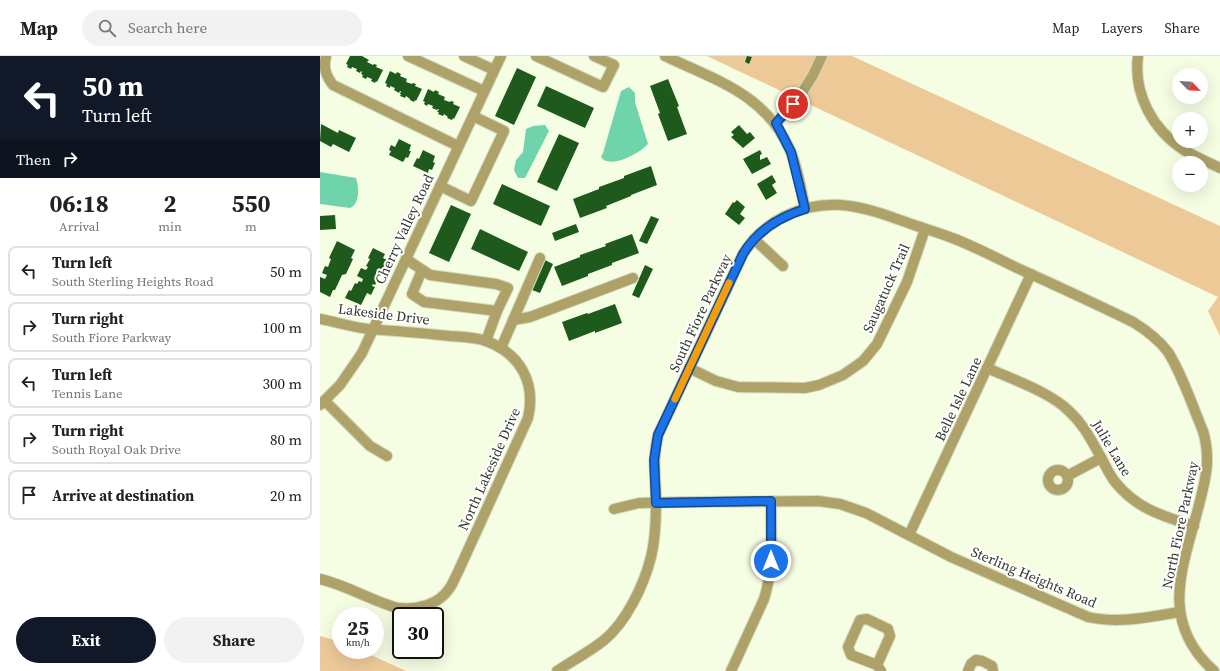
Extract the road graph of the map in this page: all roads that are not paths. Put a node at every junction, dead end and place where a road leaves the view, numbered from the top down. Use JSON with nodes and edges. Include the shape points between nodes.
{"nodes":[{"id":1,"x":326,"y":56,"type":"edge"},
{"id":2,"x":408,"y":56,"type":"edge"},
{"id":3,"x":464,"y":56,"type":"edge"},
{"id":4,"x":501,"y":56,"type":"edge"},
{"id":5,"x":536,"y":56,"type":"edge"},
{"id":6,"x":594,"y":56,"type":"edge"},
{"id":7,"x":665,"y":56,"type":"edge"},
{"id":8,"x":822,"y":56,"type":"edge"},
{"id":9,"x":1138,"y":56,"type":"edge"},
{"id":10,"x":494,"y":70,"type":"junction"},
{"id":11,"x":323,"y":76,"type":"edge"},
{"id":12,"x":484,"y":91,"type":"junction"},
{"id":13,"x":473,"y":116,"type":"junction"},
{"id":14,"x":776,"y":123,"type":"junction"},
{"id":15,"x":458,"y":146,"type":"junction"},
{"id":16,"x":1220,"y":168,"type":"edge"},
{"id":17,"x":440,"y":186,"type":"junction"},
{"id":18,"x":805,"y":209,"type":"junction"},
{"id":19,"x":925,"y":229,"type":"junction"},
{"id":20,"x":754,"y":239,"type":"junction"},
{"id":21,"x":985,"y":253,"type":"joint"},
{"id":22,"x":540,"y":258,"type":"dead end"},
{"id":23,"x":406,"y":259,"type":"junction"},
{"id":24,"x":783,"y":266,"type":"dead end"},
{"id":25,"x":422,"y":270,"type":"junction"},
{"id":26,"x":1031,"y":274,"type":"junction"},
{"id":27,"x":633,"y":278,"type":"dead end"},
{"id":28,"x":497,"y":311,"type":"junction"},
{"id":29,"x":320,"y":319,"type":"edge"},
{"id":30,"x":513,"y":320,"type":"junction"},
{"id":31,"x":373,"y":329,"type":"junction"},
{"id":32,"x":444,"y":336,"type":"joint"},
{"id":33,"x":486,"y":341,"type":"junction"},
{"id":34,"x":500,"y":348,"type":"junction"},
{"id":35,"x":689,"y":368,"type":"junction"},
{"id":36,"x":987,"y":368,"type":"junction"},
{"id":37,"x":323,"y":403,"type":"edge"},
{"id":38,"x":387,"y":456,"type":"dead end"},
{"id":39,"x":1101,"y":458,"type":"junction"},
{"id":40,"x":1067,"y":476,"type":"dead end"},
{"id":41,"x":771,"y":501,"type":"junction"},
{"id":42,"x":656,"y":503,"type":"junction"},
{"id":43,"x":614,"y":509,"type":"dead end"},
{"id":44,"x":1194,"y":526,"type":"junction"},
{"id":45,"x":909,"y":535,"type":"junction"},
{"id":46,"x":320,"y":579,"type":"edge"},
{"id":47,"x":1180,"y":612,"type":"junction"},
{"id":48,"x":879,"y":668,"type":"edge"},
{"id":49,"x":557,"y":671,"type":"edge"},
{"id":50,"x":731,"y":671,"type":"edge"},
{"id":51,"x":968,"y":671,"type":"edge"},
{"id":52,"x":993,"y":671,"type":"edge"},
{"id":53,"x":1214,"y":671,"type":"edge"}],
"edges":[{"from":1,"to":11,"type":"street"},
{"from":2,"to":12,"type":"street"},
{"from":3,"to":10,"type":"street"},
{"from":4,"to":10,"type":"street","name":"Cherry Valley Road"},
{"from":5,"to":6,"type":"street","via":[[606,91],[614,65]]},
{"from":7,"to":14,"type":"street","via":[[740,92]]},
{"from":8,"to":14,"type":"street","via":[[800,96]]},
{"from":9,"to":16,"type":"street","via":[[1141,96],[1150,115],[1170,140],[1185,151]]},
{"from":10,"to":12,"type":"street","name":"Cherry Valley Road"},
{"from":11,"to":15,"type":"street","via":[[341,90]]},
{"from":12,"to":13,"type":"street","name":"Cherry Valley Road"},
{"from":13,"to":15,"type":"street","name":"Cherry Valley Road"},
{"from":13,"to":17,"type":"street","via":[[504,131],[471,201]]},
{"from":14,"to":18,"type":"street","via":[[791,152]]},
{"from":15,"to":17,"type":"street","name":"Cherry Valley Road"},
{"from":17,"to":23,"type":"street","name":"Cherry Valley Road"},
{"from":18,"to":19,"type":"street","name":"South Fiore Parkway","via":[[840,205],[858,207]]},
{"from":18,"to":20,"type":"street","name":"South Fiore Parkway","via":[[779,219]]},
{"from":19,"to":21,"type":"street","name":"South Fiore Parkway"},
{"from":19,"to":35,"type":"street","name":"Saugatuck Trail","via":[[907,282],[877,344],[863,361],[843,375],[805,388],[738,387],[716,381]]},
{"from":20,"to":24,"type":"street"},
{"from":20,"to":35,"type":"street","name":"South Fiore Parkway","via":[[743,254]]},
{"from":21,"to":26,"type":"street","name":"North Fiore Parkway"},
{"from":22,"to":30,"type":"street"},
{"from":23,"to":25,"type":"street"},
{"from":23,"to":31,"type":"street","name":"Cherry Valley Road"},
{"from":25,"to":28,"type":"street","via":[[412,294],[424,302]]},
{"from":25,"to":28,"type":"street","via":[[430,275],[508,288]]},
{"from":26,"to":36,"type":"street","name":"Belle Isle Lane"},
{"from":26,"to":44,"type":"street","name":"North Fiore Parkway","via":[[1134,322],[1146,330],[1168,353],[1179,372],[1206,440],[1207,475]]},
{"from":27,"to":30,"type":"street","via":[[530,317]]},
{"from":28,"to":33,"type":"street"},
{"from":29,"to":31,"type":"street","name":"Lakeside Drive"},
{"from":30,"to":34,"type":"street"},
{"from":31,"to":32,"type":"street","name":"Lakeside Drive"},
{"from":31,"to":37,"type":"street","name":"Cherry Valley Road","via":[[353,367]]},
{"from":32,"to":33,"type":"street","name":"North Lakeside Drive"},
{"from":33,"to":34,"type":"street","name":"North Lakeside Drive"},
{"from":34,"to":46,"type":"street","name":"North Lakeside Drive","via":[[516,360],[525,376],[530,390],[531,405],[528,418],[450,588],[427,606],[415,609],[398,608]]},
{"from":35,"to":42,"type":"street","name":"South Fiore Parkway","via":[[658,435],[654,460]]},
{"from":36,"to":39,"type":"street","name":"Julie Lane","via":[[1042,393],[1069,410],[1089,434]]},
{"from":36,"to":45,"type":"street","name":"Belle Isle Lane"},
{"from":37,"to":38,"type":"street","via":[[370,446]]},
{"from":39,"to":40,"type":"street"},
{"from":39,"to":44,"type":"street","name":"Julie Lane","via":[[1115,482],[1137,503],[1163,516]]},
{"from":41,"to":42,"type":"street","name":"Sterling Heights Road"},
{"from":41,"to":45,"type":"street","name":"Sterling Heights Road","via":[[840,504],[866,513]]},
{"from":41,"to":50,"type":"street","via":[[771,561],[768,587]]},
{"from":42,"to":43,"type":"street","name":"Sterling Heights Road","via":[[639,503]]},
{"from":42,"to":49,"type":"street","name":"South Fiore Parkway","via":[[651,556],[627,615],[604,640]]},
{"from":44,"to":47,"type":"street","name":"North Fiore Parkway","via":[[1179,590]]},
{"from":45,"to":47,"type":"street","name":"Sterling Heights Road","via":[[951,557],[1088,617],[1110,621]]},
{"from":47,"to":53,"type":"street","name":"North Fiore Parkway","via":[[1191,645]]},
{"from":48,"to":48,"type":"street","via":[[890,636],[888,628],[867,618],[860,620],[848,647],[852,655]]},
{"from":51,"to":52,"type":"street","via":[[976,660],[992,666]]}]}
